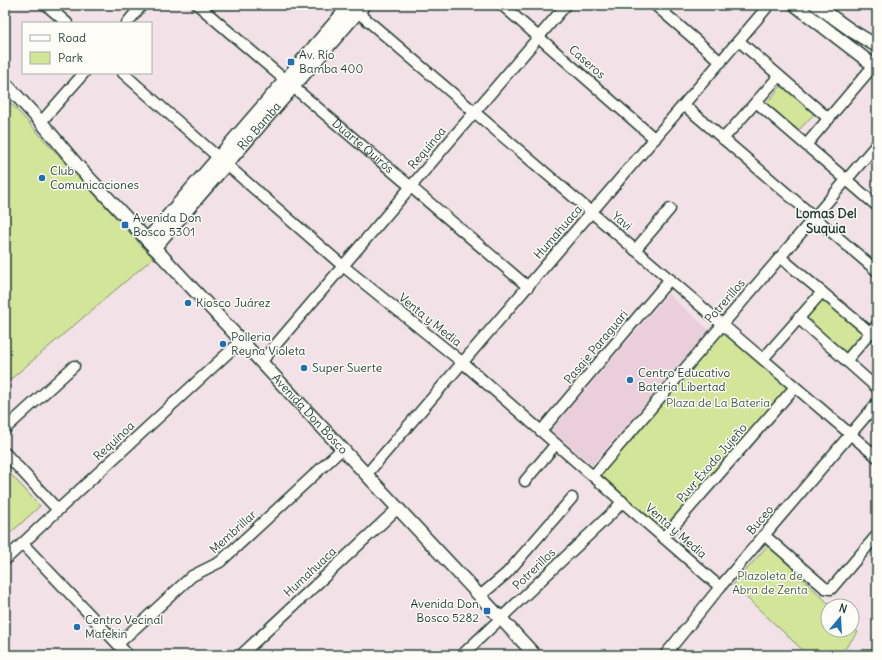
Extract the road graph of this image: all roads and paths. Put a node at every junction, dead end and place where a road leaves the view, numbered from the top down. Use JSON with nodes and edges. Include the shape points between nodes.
{"nodes":[{"id":1,"x":46,"y":5,"type":"edge"},
{"id":2,"x":142,"y":5,"type":"edge"},
{"id":3,"x":198,"y":5,"type":"edge"},
{"id":4,"x":502,"y":5,"type":"edge"},
{"id":5,"x":566,"y":5,"type":"edge"},
{"id":6,"x":654,"y":5,"type":"edge"},
{"id":7,"x":770,"y":5,"type":"edge"},
{"id":8,"x":795,"y":5,"type":"edge"},
{"id":9,"x":816,"y":5,"type":"edge"},
{"id":10,"x":355,"y":7,"type":"edge"},
{"id":11,"x":66,"y":22,"type":"edge"},
{"id":12,"x":128,"y":22,"type":"edge"},
{"id":13,"x":539,"y":37,"type":"junction"},
{"id":14,"x":739,"y":41,"type":"junction"},
{"id":15,"x":877,"y":46,"type":"edge"},
{"id":16,"x":721,"y":62,"type":"junction"},
{"id":17,"x":876,"y":67,"type":"edge"},
{"id":18,"x":83,"y":74,"type":"edge"},
{"id":19,"x":124,"y":74,"type":"edge"},
{"id":20,"x":779,"y":76,"type":"junction"},
{"id":21,"x":5,"y":83,"type":"edge"},
{"id":22,"x":288,"y":84,"type":"junction"},
{"id":23,"x":756,"y":102,"type":"junction"},
{"id":24,"x":684,"y":105,"type":"junction"},
{"id":25,"x":474,"y":112,"type":"junction"},
{"id":26,"x":829,"y":119,"type":"junction"},
{"id":27,"x":41,"y":122,"type":"junction"},
{"id":28,"x":655,"y":139,"type":"junction"},
{"id":29,"x":723,"y":139,"type":"junction"},
{"id":30,"x":877,"y":144,"type":"edge"},
{"id":31,"x":806,"y":145,"type":"junction"},
{"id":32,"x":222,"y":161,"type":"junction"},
{"id":33,"x":847,"y":180,"type":"junction"},
{"id":34,"x":411,"y":186,"type":"junction"},
{"id":35,"x":877,"y":206,"type":"edge"},
{"id":36,"x":670,"y":210,"type":"dead end"},
{"id":37,"x":592,"y":213,"type":"junction"},
{"id":38,"x":814,"y":217,"type":"junction"},
{"id":39,"x":151,"y":244,"type":"junction"},
{"id":40,"x":635,"y":250,"type":"junction"},
{"id":41,"x":780,"y":257,"type":"junction"},
{"id":42,"x":343,"y":266,"type":"junction"},
{"id":43,"x":877,"y":271,"type":"edge"},
{"id":44,"x":670,"y":280,"type":"junction"},
{"id":45,"x":528,"y":287,"type":"junction"},
{"id":46,"x":822,"y":292,"type":"junction"},
{"id":47,"x":798,"y":318,"type":"junction"},
{"id":48,"x":723,"y":324,"type":"junction"},
{"id":49,"x":874,"y":329,"type":"edge"},
{"id":50,"x":242,"y":341,"type":"junction"},
{"id":51,"x":763,"y":359,"type":"junction"},
{"id":52,"x":846,"y":361,"type":"junction"},
{"id":53,"x":261,"y":362,"type":"junction"},
{"id":54,"x":463,"y":362,"type":"junction"},
{"id":55,"x":74,"y":366,"type":"dead end"},
{"id":56,"x":795,"y":387,"type":"junction"},
{"id":57,"x":877,"y":388,"type":"edge"},
{"id":58,"x":877,"y":403,"type":"edge"},
{"id":59,"x":5,"y":429,"type":"edge"},
{"id":60,"x":542,"y":431,"type":"junction"},
{"id":61,"x":850,"y":434,"type":"junction"},
{"id":62,"x":556,"y":444,"type":"junction"},
{"id":63,"x":342,"y":449,"type":"junction"},
{"id":64,"x":5,"y":453,"type":"edge"},
{"id":65,"x":877,"y":457,"type":"edge"},
{"id":66,"x":366,"y":475,"type":"junction"},
{"id":67,"x":593,"y":476,"type":"junction"},
{"id":68,"x":525,"y":481,"type":"dead end"},
{"id":69,"x":572,"y":498,"type":"dead end"},
{"id":70,"x":622,"y":501,"type":"junction"},
{"id":71,"x":398,"y":508,"type":"junction"},
{"id":72,"x":58,"y":510,"type":"junction"},
{"id":73,"x":764,"y":535,"type":"junction"},
{"id":74,"x":877,"y":535,"type":"edge"},
{"id":75,"x":664,"y":537,"type":"junction"},
{"id":76,"x":23,"y":544,"type":"junction"},
{"id":77,"x":5,"y":560,"type":"edge"},
{"id":78,"x":720,"y":587,"type":"junction"},
{"id":79,"x":480,"y":596,"type":"junction"},
{"id":80,"x":501,"y":619,"type":"junction"},
{"id":81,"x":118,"y":644,"type":"junction"},
{"id":82,"x":128,"y":655,"type":"edge"},
{"id":83,"x":241,"y":655,"type":"edge"},
{"id":84,"x":462,"y":655,"type":"edge"},
{"id":85,"x":535,"y":655,"type":"edge"},
{"id":86,"x":665,"y":655,"type":"edge"}],
"edges":[{"from":1,"to":11,"type":"street"},
{"from":2,"to":12,"type":"street"},
{"from":3,"to":22,"type":"street","name":"Duarte Quirós"},
{"from":4,"to":13,"type":"street","name":"Caseros"},
{"from":5,"to":13,"type":"street","name":"Requínoa"},
{"from":6,"to":16,"type":"street"},
{"from":7,"to":14,"type":"street","name":"Humahuaca"},
{"from":8,"to":17,"type":"main road"},
{"from":9,"to":15,"type":"main road"},
{"from":10,"to":22,"type":"main road","name":"Río Bamba"},
{"from":10,"to":25,"type":"street","name":"Yavi"},
{"from":13,"to":25,"type":"street","name":"Requínoa"},
{"from":13,"to":28,"type":"street","name":"Caseros"},
{"from":14,"to":16,"type":"street","name":"Humahuaca"},
{"from":14,"to":20,"type":"street"},
{"from":16,"to":24,"type":"street","name":"Humahuaca"},
{"from":17,"to":26,"type":"street"},
{"from":18,"to":27,"type":"street"},
{"from":19,"to":32,"type":"street","name":"Venta y Media"},
{"from":20,"to":23,"type":"street"},
{"from":20,"to":26,"type":"street"},
{"from":21,"to":27,"type":"main road","name":"Avenida Don Bosco"},
{"from":22,"to":32,"type":"main road","name":"Río Bamba"},
{"from":22,"to":34,"type":"street","name":"Duarte Quirós"},
{"from":23,"to":29,"type":"street"},
{"from":23,"to":31,"type":"street"},
{"from":24,"to":28,"type":"street","name":"Humahuaca"},
{"from":24,"to":29,"type":"street"},
{"from":25,"to":34,"type":"street","name":"Requínoa"},
{"from":25,"to":37,"type":"street","name":"Yavi"},
{"from":26,"to":31,"type":"street"},
{"from":27,"to":39,"type":"main road","name":"Avenida Don Bosco"},
{"from":28,"to":37,"type":"street","name":"Humahuaca"},
{"from":29,"to":38,"type":"street"},
{"from":30,"to":33,"type":"street","name":"Potrerillos"},
{"from":31,"to":33,"type":"street"},
{"from":32,"to":39,"type":"main road","name":"Río Bamba"},
{"from":32,"to":42,"type":"street","name":"Venta y Media"},
{"from":33,"to":35,"type":"street"},
{"from":33,"to":38,"type":"street","name":"Potrerillos"},
{"from":34,"to":42,"type":"street","name":"Requínoa"},
{"from":34,"to":45,"type":"street","name":"Duarte Quirós"},
{"from":36,"to":40,"type":"street"},
{"from":37,"to":40,"type":"street","name":"Yavi"},
{"from":37,"to":45,"type":"street","name":"Humahuaca"},
{"from":38,"to":41,"type":"street","name":"Potrerillos"},
{"from":38,"to":43,"type":"street"},
{"from":39,"to":50,"type":"main road","name":"Avenida Don Bosco"},
{"from":40,"to":44,"type":"street","name":"Yavi"},
{"from":41,"to":46,"type":"street"},
{"from":41,"to":48,"type":"street","name":"Potrerillos"},
{"from":42,"to":53,"type":"street","name":"Requínoa"},
{"from":42,"to":54,"type":"street","name":"Venta y Media"},
{"from":44,"to":48,"type":"street","name":"Yavi"},
{"from":44,"to":60,"type":"street","name":"Pasaje Paraguari"},
{"from":45,"to":54,"type":"street","name":"Humahuaca"},
{"from":46,"to":47,"type":"street"},
{"from":46,"to":49,"type":"street"},
{"from":47,"to":51,"type":"street"},
{"from":47,"to":52,"type":"street"},
{"from":48,"to":51,"type":"street","name":"Yavi"},
{"from":48,"to":67,"type":"street","name":"Potrerillos"},
{"from":49,"to":52,"type":"street"},
{"from":50,"to":53,"type":"main road","name":"Avenida Don Bosco"},
{"from":50,"to":72,"type":"street","name":"Requínoa"},
{"from":51,"to":56,"type":"street","name":"Yavi"},
{"from":52,"to":57,"type":"street"},
{"from":53,"to":63,"type":"main road","name":"Avenida Don Bosco"},
{"from":54,"to":60,"type":"street","name":"Venta y Media"},
{"from":54,"to":66,"type":"street","name":"Humahuaca"},
{"from":55,"to":59,"type":"street"},
{"from":56,"to":61,"type":"street","name":"Yavi"},
{"from":56,"to":75,"type":"street","name":"Puvr Éxodo Jujeño"},
{"from":58,"to":61,"type":"street","name":"Buceo"},
{"from":60,"to":62,"type":"street","name":"Venta y Media"},
{"from":61,"to":65,"type":"street","name":"Yavi"},
{"from":61,"to":73,"type":"street","name":"Buceo"},
{"from":62,"to":67,"type":"street","name":"Venta y Media"},
{"from":62,"to":68,"type":"street"},
{"from":63,"to":66,"type":"main road","name":"Avenida Don Bosco"},
{"from":63,"to":81,"type":"street","name":"Membrillar","via":[[220,562],[192,576]]},
{"from":64,"to":72,"type":"street"},
{"from":66,"to":71,"type":"main road","name":"Avenida Don Bosco"},
{"from":67,"to":70,"type":"street","name":"Venta y Media"},
{"from":69,"to":79,"type":"street","via":[[507,573]]},
{"from":70,"to":75,"type":"street","name":"Venta y Media"},
{"from":70,"to":80,"type":"street","name":"Potrerillos","via":[[616,510]]},
{"from":71,"to":79,"type":"main road","name":"Avenida Don Bosco"},
{"from":71,"to":83,"type":"street","name":"Humahuaca"},
{"from":72,"to":76,"type":"street","name":"Requínoa"},
{"from":73,"to":74,"type":"street","via":[[825,588],[831,589]]},
{"from":73,"to":78,"type":"street","name":"Buceo"},
{"from":75,"to":78,"type":"street","name":"Venta y Media"},
{"from":76,"to":77,"type":"street","name":"Requínoa"},
{"from":76,"to":81,"type":"street"},
{"from":78,"to":86,"type":"street","name":"Buceo"},
{"from":79,"to":80,"type":"main road","name":"Avenida Don Bosco"},
{"from":80,"to":84,"type":"street","name":"Potrerillos"},
{"from":80,"to":85,"type":"main road","name":"Avenida Don Bosco"},
{"from":81,"to":82,"type":"street"}]}
